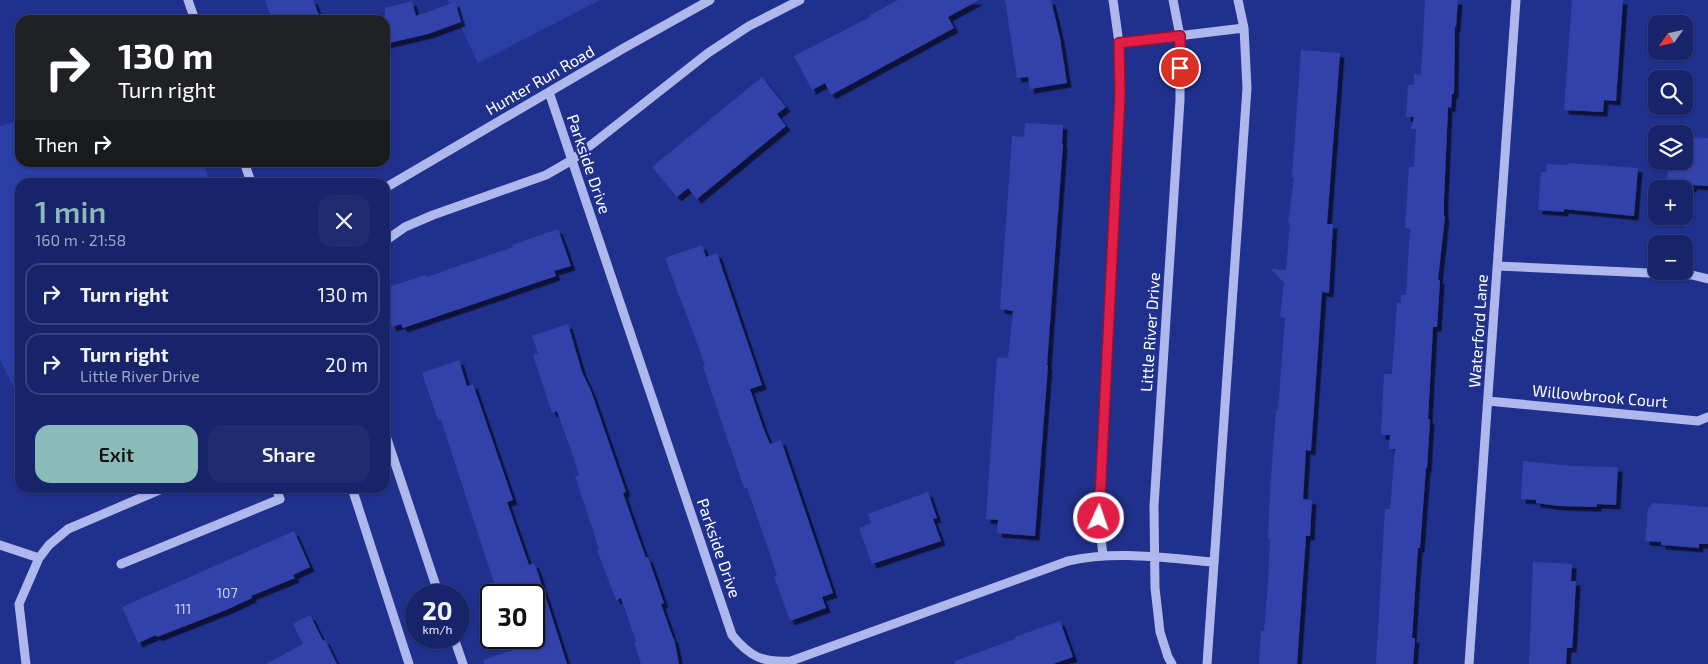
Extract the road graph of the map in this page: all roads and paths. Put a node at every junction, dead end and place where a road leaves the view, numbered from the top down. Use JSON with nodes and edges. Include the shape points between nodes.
{"nodes":[{"id":1,"x":188,"y":0,"type":"edge"},
{"id":2,"x":710,"y":0,"type":"edge"},
{"id":3,"x":800,"y":0,"type":"edge"},
{"id":4,"x":1113,"y":0,"type":"edge"},
{"id":5,"x":1173,"y":0,"type":"edge"},
{"id":6,"x":1238,"y":0,"type":"edge"},
{"id":7,"x":1516,"y":0,"type":"edge"},
{"id":8,"x":193,"y":15,"type":"edge"},
{"id":9,"x":1244,"y":28,"type":"junction"},
{"id":10,"x":1180,"y":36,"type":"junction"},
{"id":11,"x":1119,"y":43,"type":"junction"},
{"id":12,"x":549,"y":92,"type":"junction"},
{"id":13,"x":572,"y":160,"type":"junction"},
{"id":14,"x":390,"y":185,"type":"edge"},
{"id":15,"x":390,"y":238,"type":"edge"},
{"id":16,"x":1498,"y":266,"type":"junction"},
{"id":17,"x":1708,"y":279,"type":"edge"},
{"id":18,"x":1488,"y":401,"type":"junction"},
{"id":19,"x":1708,"y":417,"type":"edge"},
{"id":20,"x":390,"y":448,"type":"edge"},
{"id":21,"x":152,"y":493,"type":"edge"},
{"id":22,"x":278,"y":493,"type":"edge"},
{"id":23,"x":354,"y":493,"type":"edge"},
{"id":24,"x":0,"y":545,"type":"edge"},
{"id":25,"x":1103,"y":556,"type":"junction"},
{"id":26,"x":1155,"y":557,"type":"junction"},
{"id":27,"x":39,"y":558,"type":"junction"},
{"id":28,"x":1214,"y":562,"type":"junction"},
{"id":29,"x":122,"y":564,"type":"dead end"},
{"id":30,"x":436,"y":584,"type":"edge"},
{"id":31,"x":458,"y":649,"type":"edge"},
{"id":32,"x":26,"y":664,"type":"edge"},
{"id":33,"x":409,"y":664,"type":"edge"},
{"id":34,"x":463,"y":664,"type":"edge"},
{"id":35,"x":1172,"y":664,"type":"edge"},
{"id":36,"x":1207,"y":664,"type":"edge"},
{"id":37,"x":1469,"y":664,"type":"edge"}],
"edges":[{"from":1,"to":8,"type":"street"},
{"from":2,"to":12,"type":"street","name":"Hunter Run Road"},
{"from":3,"to":13,"type":"street","via":[[708,52]]},
{"from":4,"to":11,"type":"street"},
{"from":5,"to":10,"type":"street","name":"Little River Drive"},
{"from":6,"to":9,"type":"street"},
{"from":7,"to":16,"type":"street","name":"Waterford Lane"},
{"from":9,"to":10,"type":"street"},
{"from":9,"to":28,"type":"street","via":[[1247,88]]},
{"from":10,"to":11,"type":"street"},
{"from":10,"to":26,"type":"street","name":"Little River Drive","via":[[1180,100],[1154,506]]},
{"from":11,"to":25,"type":"street","via":[[1119,104],[1099,518]]},
{"from":12,"to":13,"type":"street","name":"Parkside Drive"},
{"from":12,"to":14,"type":"street","name":"Hunter Run Road"},
{"from":13,"to":15,"type":"street","via":[[546,175],[433,215]]},
{"from":13,"to":25,"type":"street","name":"Parkside Drive","via":[[732,635],[744,649],[759,659],[791,661],[1068,562]]},
{"from":16,"to":17,"type":"street","via":[[1692,275]]},
{"from":16,"to":18,"type":"street","name":"Waterford Lane"},
{"from":18,"to":19,"type":"street","name":"Willowbrook Court","via":[[1698,421]]},
{"from":18,"to":37,"type":"street","name":"Waterford Lane"},
{"from":20,"to":30,"type":"street"},
{"from":21,"to":27,"type":"street","via":[[68,529]]},
{"from":22,"to":29,"type":"street","via":[[280,499]]},
{"from":23,"to":33,"type":"street"},
{"from":24,"to":27,"type":"street"},
{"from":25,"to":26,"type":"street","name":"Parkside Drive"},
{"from":26,"to":28,"type":"street","name":"Parkside Drive"},
{"from":26,"to":35,"type":"street","name":"Little River Drive","via":[[1160,632]]},
{"from":27,"to":32,"type":"street","via":[[19,604]]},
{"from":28,"to":36,"type":"street"},
{"from":31,"to":34,"type":"street"}]}
